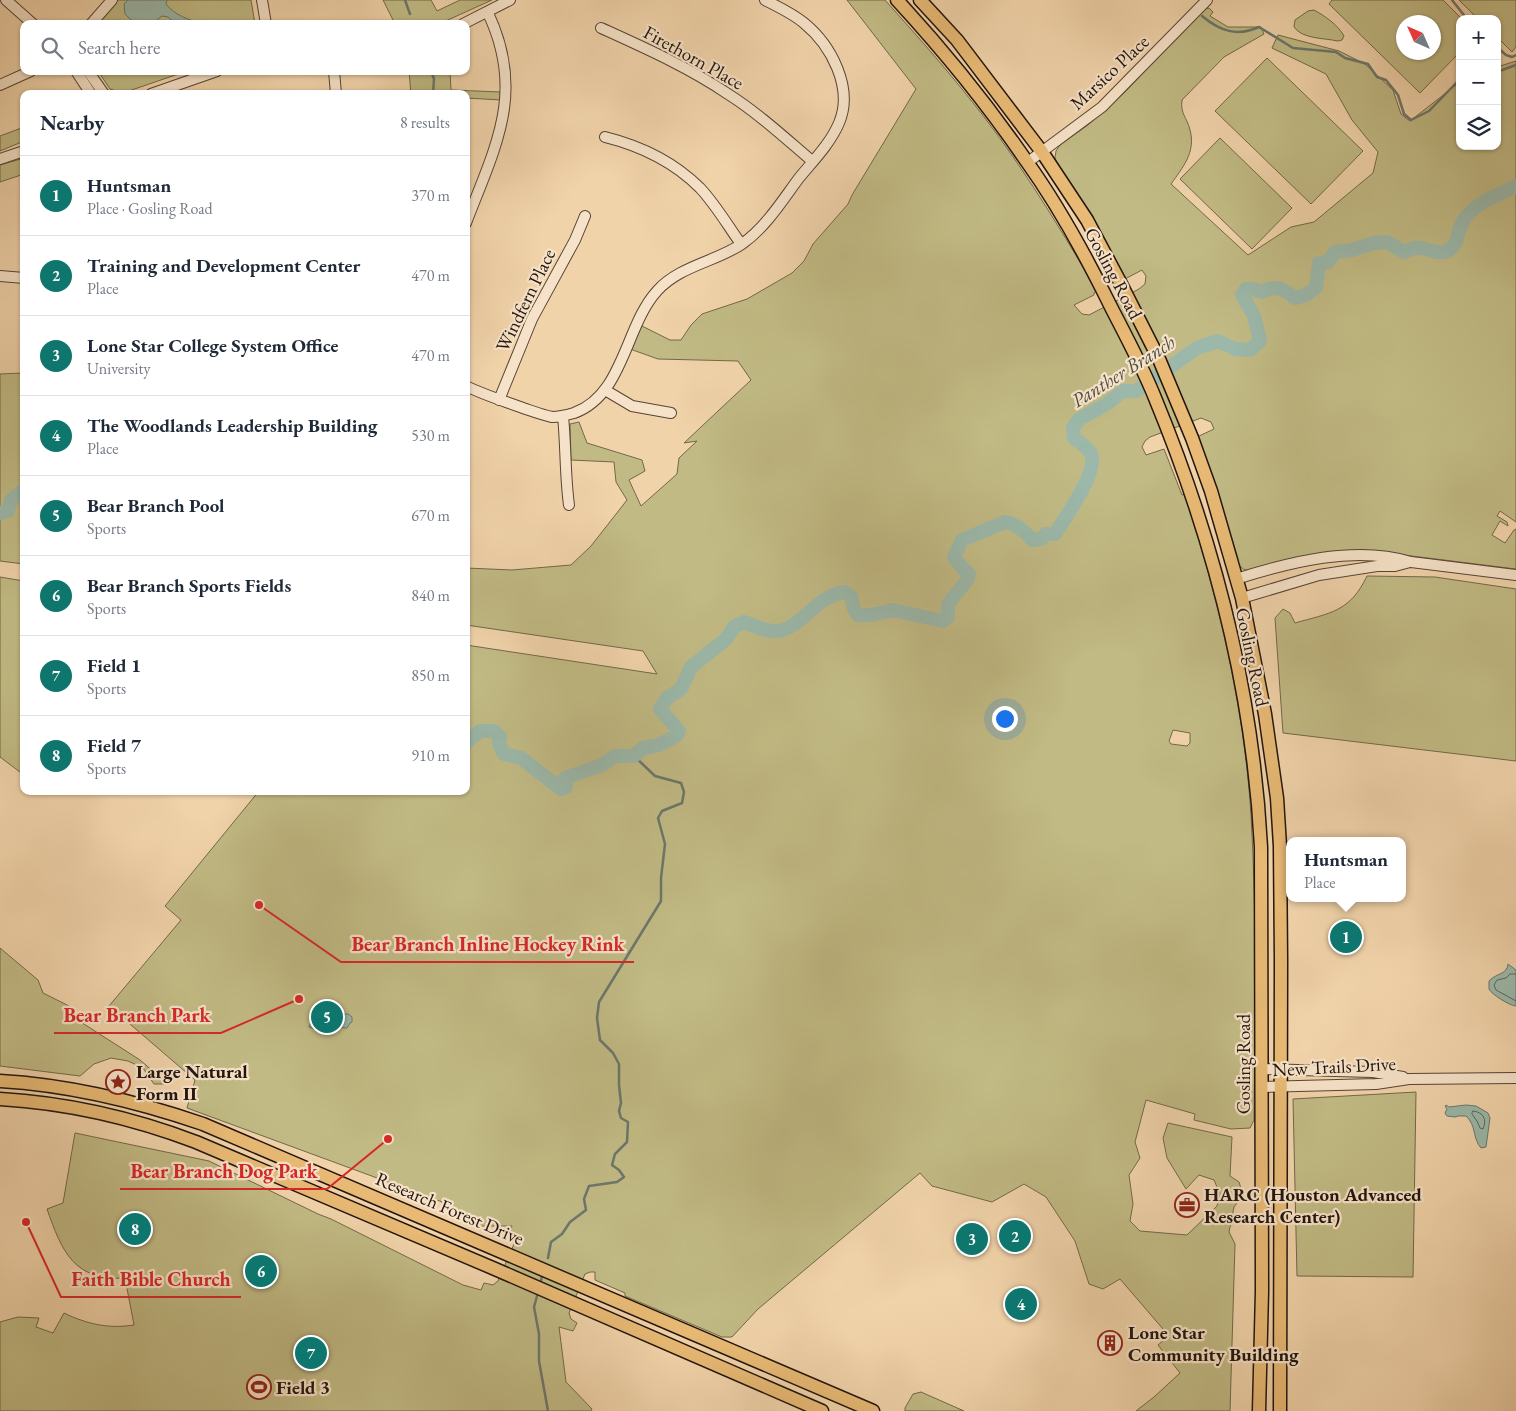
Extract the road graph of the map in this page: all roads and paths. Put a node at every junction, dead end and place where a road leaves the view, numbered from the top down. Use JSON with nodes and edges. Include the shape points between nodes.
{"nodes":[{"id":1,"x":6,"y":0,"type":"edge"},
{"id":2,"x":112,"y":0,"type":"edge"},
{"id":3,"x":262,"y":0,"type":"edge"},
{"id":4,"x":510,"y":0,"type":"edge"},
{"id":5,"x":765,"y":0,"type":"edge"},
{"id":6,"x":897,"y":0,"type":"edge"},
{"id":7,"x":920,"y":0,"type":"edge"},
{"id":8,"x":1207,"y":0,"type":"edge"},
{"id":9,"x":488,"y":13,"type":"junction"},
{"id":10,"x":28,"y":20,"type":"edge"},
{"id":11,"x":94,"y":20,"type":"edge"},
{"id":12,"x":265,"y":20,"type":"edge"},
{"id":13,"x":470,"y":21,"type":"edge"},
{"id":14,"x":601,"y":28,"type":"dead end"},
{"id":15,"x":21,"y":75,"type":"edge"},
{"id":16,"x":79,"y":75,"type":"edge"},
{"id":17,"x":91,"y":75,"type":"edge"},
{"id":18,"x":206,"y":75,"type":"edge"},
{"id":19,"x":334,"y":75,"type":"edge"},
{"id":20,"x":0,"y":85,"type":"edge"},
{"id":21,"x":88,"y":90,"type":"edge"},
{"id":22,"x":101,"y":90,"type":"edge"},
{"id":23,"x":163,"y":90,"type":"edge"},
{"id":24,"x":336,"y":90,"type":"edge"},
{"id":25,"x":606,"y":137,"type":"dead end"},
{"id":26,"x":1042,"y":152,"type":"junction"},
{"id":27,"x":20,"y":153,"type":"edge"},
{"id":28,"x":0,"y":159,"type":"edge"},
{"id":29,"x":812,"y":161,"type":"junction"},
{"id":30,"x":1028,"y":162,"type":"junction"},
{"id":31,"x":470,"y":212,"type":"edge"},
{"id":32,"x":585,"y":216,"type":"dead end"},
{"id":33,"x":741,"y":244,"type":"junction"},
{"id":34,"x":0,"y":276,"type":"edge"},
{"id":35,"x":20,"y":278,"type":"edge"},
{"id":36,"x":470,"y":388,"type":"edge"},
{"id":37,"x":604,"y":390,"type":"junction"},
{"id":38,"x":499,"y":400,"type":"junction"},
{"id":39,"x":671,"y":413,"type":"dead end"},
{"id":40,"x":563,"y":416,"type":"junction"},
{"id":41,"x":569,"y":505,"type":"dead end"},
{"id":42,"x":1411,"y":562,"type":"junction"},
{"id":43,"x":1516,"y":575,"type":"edge"},
{"id":44,"x":1236,"y":579,"type":"junction"},
{"id":45,"x":1242,"y":598,"type":"junction"},
{"id":46,"x":1261,"y":1069,"type":"junction"},
{"id":47,"x":1280,"y":1069,"type":"junction"},
{"id":48,"x":1409,"y":1078,"type":"junction"},
{"id":49,"x":1516,"y":1078,"type":"edge"},
{"id":50,"x":0,"y":1080,"type":"edge"},
{"id":51,"x":1261,"y":1087,"type":"junction"},
{"id":52,"x":1280,"y":1087,"type":"junction"},
{"id":53,"x":0,"y":1099,"type":"edge"},
{"id":54,"x":822,"y":1411,"type":"edge"},
{"id":55,"x":873,"y":1411,"type":"edge"},
{"id":56,"x":1260,"y":1411,"type":"edge"},
{"id":57,"x":1280,"y":1411,"type":"edge"}],
"edges":[{"from":1,"to":10,"type":"street"},
{"from":2,"to":11,"type":"street"},
{"from":3,"to":12,"type":"street"},
{"from":4,"to":9,"type":"street"},
{"from":5,"to":29,"type":"street","via":[[791,13],[813,31],[839,72],[843,93],[842,115],[832,136]]},
{"from":6,"to":30,"type":"main road","name":"Gosling Road","via":[[944,51]]},
{"from":7,"to":26,"type":"main road","name":"Gosling Road","via":[[957,40]]},
{"from":8,"to":26,"type":"street","name":"Marsico Place","via":[[1102,107]]},
{"from":9,"to":13,"type":"street"},
{"from":9,"to":31,"type":"street","via":[[504,56],[505,106],[497,142]]},
{"from":14,"to":29,"type":"street","name":"Firethorn Place","via":[[691,71],[727,93]]},
{"from":15,"to":20,"type":"street"},
{"from":16,"to":21,"type":"street"},
{"from":17,"to":22,"type":"street"},
{"from":18,"to":23,"type":"street"},
{"from":19,"to":24,"type":"street"},
{"from":25,"to":33,"type":"street","via":[[642,149],[678,170],[700,188]]},
{"from":26,"to":30,"type":"street","name":"Marsico Place"},
{"from":26,"to":44,"type":"main road","name":"Gosling Road","via":[[1087,220],[1162,367],[1211,491]]},
{"from":27,"to":28,"type":"street"},
{"from":29,"to":33,"type":"street","via":[[760,229]]},
{"from":30,"to":46,"type":"main road","name":"Gosling Road","via":[[1071,230],[1142,367],[1173,445],[1219,585],[1247,717],[1259,799]]},
{"from":32,"to":38,"type":"street","name":"Windfern Place","via":[[532,319]]},
{"from":33,"to":37,"type":"street","via":[[681,272],[656,291]]},
{"from":34,"to":35,"type":"street"},
{"from":36,"to":38,"type":"street"},
{"from":37,"to":39,"type":"street","via":[[632,406]]},
{"from":37,"to":40,"type":"street","via":[[584,408]]},
{"from":38,"to":40,"type":"street","via":[[552,417]]},
{"from":40,"to":41,"type":"street"},
{"from":42,"to":43,"type":"street"},
{"from":42,"to":44,"type":"street","via":[[1396,557],[1321,557]]},
{"from":42,"to":45,"type":"street","via":[[1319,575]]},
{"from":44,"to":45,"type":"main road","name":"Gosling Road"},
{"from":45,"to":47,"type":"main road","name":"Gosling Road","via":[[1265,714],[1280,846]]},
{"from":46,"to":47,"type":"street","name":"New Trails Drive"},
{"from":46,"to":51,"type":"main road","name":"Gosling Road"},
{"from":47,"to":48,"type":"street","name":"New Trails Drive","via":[[1373,1072]]},
{"from":47,"to":52,"type":"main road","name":"Gosling Road"},
{"from":48,"to":49,"type":"street","name":"New Trails Drive"},
{"from":48,"to":52,"type":"street","name":"New Trails Drive","via":[[1376,1084]]},
{"from":50,"to":55,"type":"main road","name":"Research Forest Drive","via":[[68,1087],[142,1104],[203,1124]]},
{"from":51,"to":52,"type":"street","name":"New Trails Drive"},
{"from":51,"to":56,"type":"main road","name":"Gosling Road"},
{"from":52,"to":57,"type":"main road","name":"Gosling Road"},
{"from":53,"to":54,"type":"main road","name":"Research Forest Drive","via":[[65,1105],[169,1132],[242,1160]]}]}
